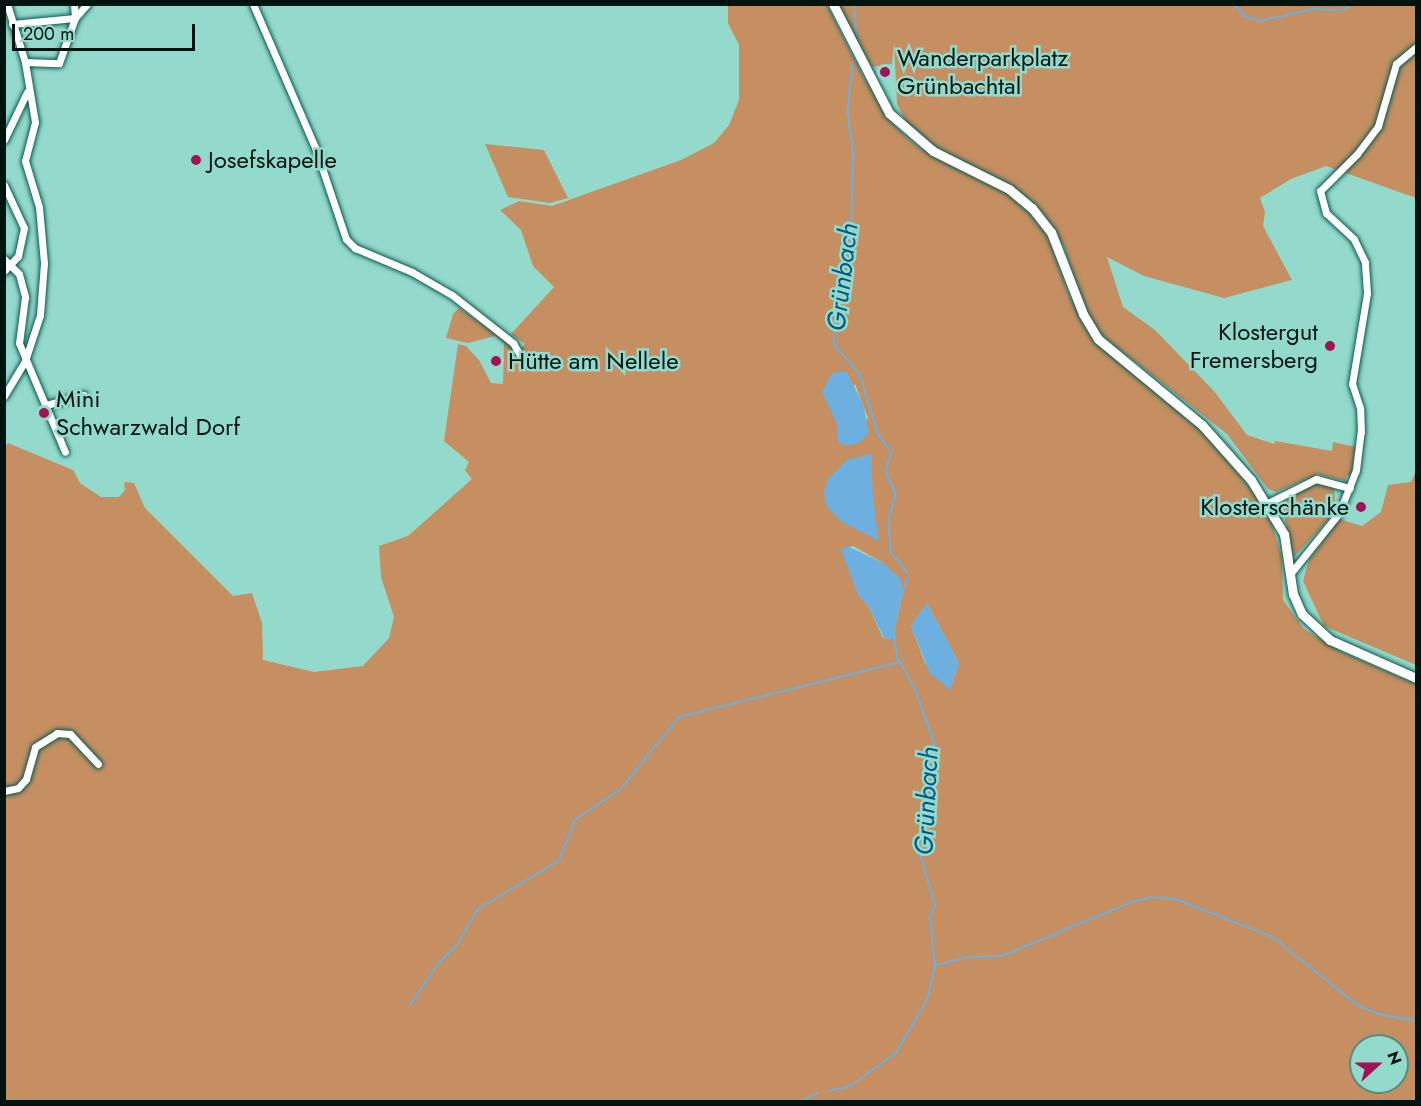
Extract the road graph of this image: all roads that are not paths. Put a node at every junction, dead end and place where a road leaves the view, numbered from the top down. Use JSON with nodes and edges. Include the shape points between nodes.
{"nodes":[{"id":1,"x":7,"y":4,"type":"edge"},
{"id":2,"x":74,"y":4,"type":"edge"},
{"id":3,"x":87,"y":4,"type":"edge"},
{"id":4,"x":253,"y":4,"type":"edge"},
{"id":5,"x":833,"y":4,"type":"edge"},
{"id":6,"x":75,"y":18,"type":"junction"},
{"id":7,"x":12,"y":24,"type":"junction"},
{"id":8,"x":1416,"y":47,"type":"edge"},
{"id":9,"x":25,"y":62,"type":"junction"},
{"id":10,"x":28,"y":90,"type":"junction"},
{"id":11,"x":4,"y":140,"type":"edge"},
{"id":12,"x":4,"y":185,"type":"edge"},
{"id":13,"x":4,"y":259,"type":"edge"},
{"id":14,"x":13,"y":265,"type":"junction"},
{"id":15,"x":4,"y":271,"type":"edge"},
{"id":16,"x":520,"y":355,"type":"dead end"},
{"id":17,"x":25,"y":361,"type":"junction"},
{"id":18,"x":84,"y":394,"type":"dead end"},
{"id":19,"x":4,"y":396,"type":"edge"},
{"id":20,"x":46,"y":405,"type":"junction"},
{"id":21,"x":65,"y":452,"type":"dead end"},
{"id":22,"x":1350,"y":488,"type":"junction"},
{"id":23,"x":1269,"y":502,"type":"junction"},
{"id":24,"x":1290,"y":574,"type":"junction"},
{"id":25,"x":1416,"y":678,"type":"edge"},
{"id":26,"x":98,"y":764,"type":"dead end"},
{"id":27,"x":4,"y":791,"type":"edge"}],
"edges":[{"from":1,"to":7,"type":"street"},
{"from":2,"to":6,"type":"street"},
{"from":3,"to":6,"type":"street"},
{"from":4,"to":16,"type":"street","via":[[315,147],[346,239],[355,248],[412,272],[473,310],[519,349]]},
{"from":5,"to":23,"type":"main road","via":[[889,113],[933,151],[1009,189],[1032,208],[1051,232],[1083,314],[1098,339],[1202,425]]},
{"from":6,"to":7,"type":"street"},
{"from":6,"to":9,"type":"street","via":[[59,63]]},
{"from":7,"to":9,"type":"street"},
{"from":8,"to":22,"type":"street","via":[[1396,64],[1378,126],[1320,191],[1326,213],[1358,244],[1365,262],[1367,292],[1352,384],[1360,408],[1361,432]]},
{"from":9,"to":10,"type":"street"},
{"from":10,"to":11,"type":"street","via":[[19,116]]},
{"from":10,"to":17,"type":"street","via":[[35,123],[25,161],[39,207],[44,263],[40,315]]},
{"from":12,"to":14,"type":"street","via":[[24,228]]},
{"from":13,"to":14,"type":"street"},
{"from":14,"to":15,"type":"street"},
{"from":14,"to":17,"type":"street","via":[[25,297],[19,344]]},
{"from":17,"to":19,"type":"street"},
{"from":17,"to":20,"type":"street"},
{"from":18,"to":20,"type":"street"},
{"from":20,"to":21,"type":"street"},
{"from":22,"to":23,"type":"street","via":[[1316,479]]},
{"from":22,"to":24,"type":"street","via":[[1320,541]]},
{"from":23,"to":24,"type":"main road","via":[[1287,544]]},
{"from":24,"to":25,"type":"main road","via":[[1302,614],[1330,640]]},
{"from":26,"to":27,"type":"street","via":[[70,734],[57,733],[35,747],[26,779],[18,788]]}]}
